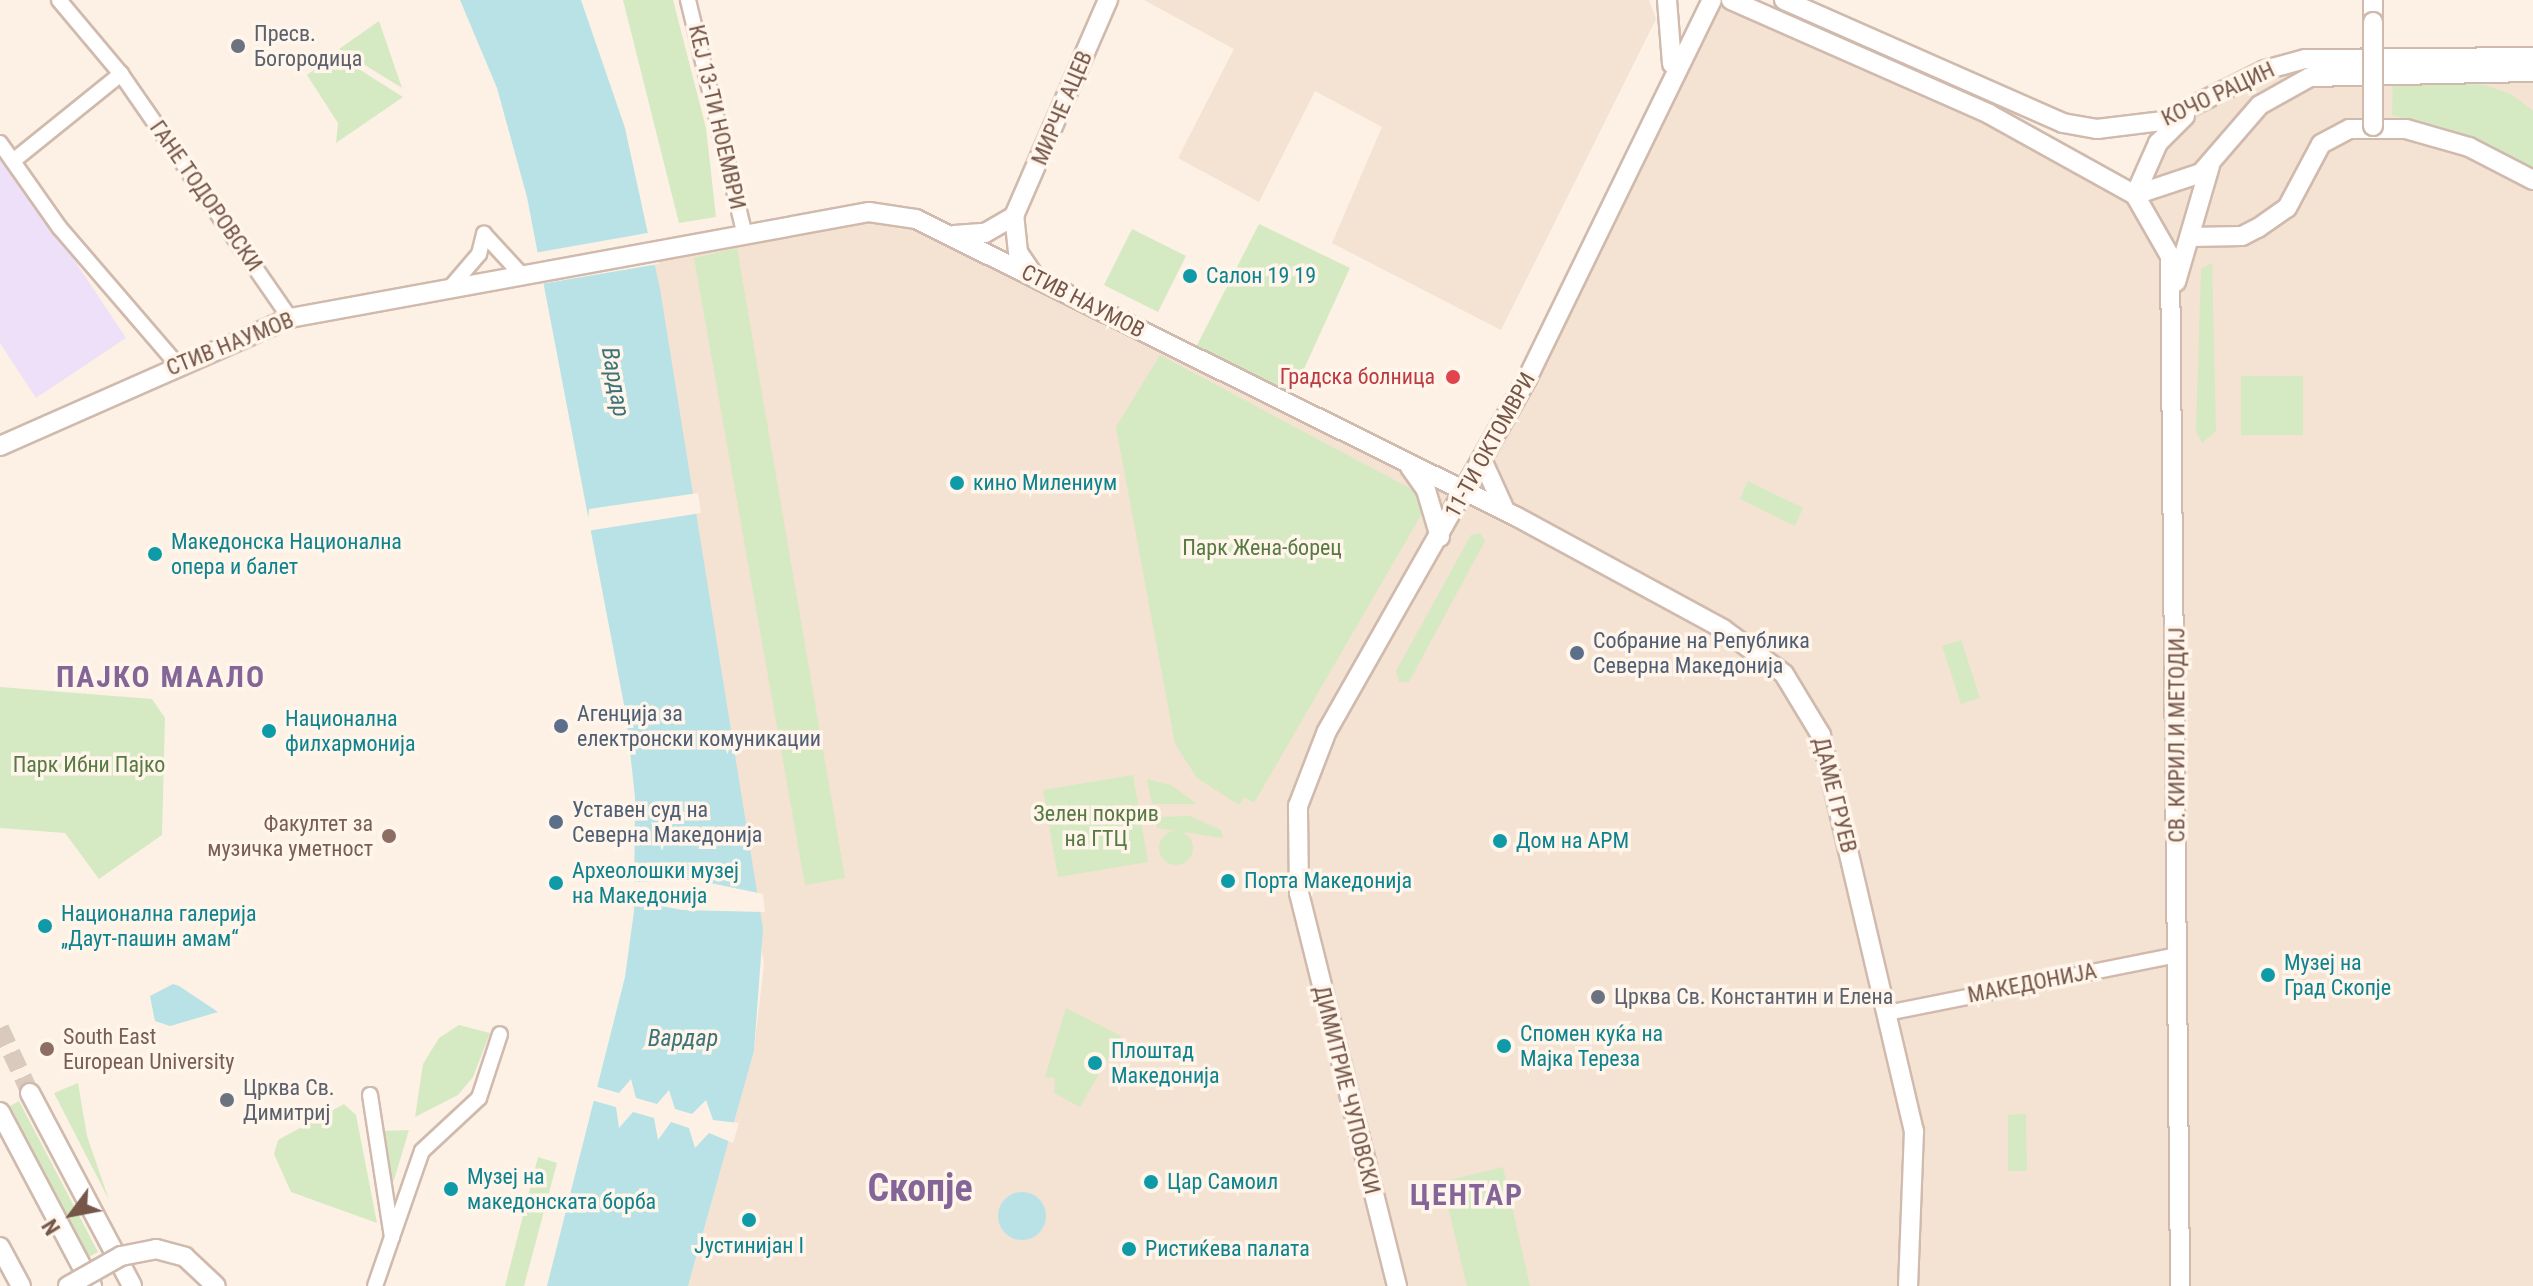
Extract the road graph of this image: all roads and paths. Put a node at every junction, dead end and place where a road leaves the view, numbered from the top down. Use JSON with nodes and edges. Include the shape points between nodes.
{"nodes":[{"id":1,"x":59,"y":0,"type":"edge"},
{"id":2,"x":688,"y":0,"type":"edge"},
{"id":3,"x":1108,"y":0,"type":"edge"},
{"id":4,"x":1667,"y":0,"type":"edge"},
{"id":5,"x":1712,"y":0,"type":"edge"},
{"id":6,"x":1731,"y":0,"type":"edge"},
{"id":7,"x":1784,"y":0,"type":"edge"},
{"id":8,"x":1813,"y":0,"type":"edge"},
{"id":9,"x":2373,"y":0,"type":"edge"},
{"id":10,"x":1834,"y":22,"type":"junction"},
{"id":11,"x":2533,"y":47,"type":"edge"},
{"id":12,"x":2502,"y":53,"type":"junction"},
{"id":13,"x":2533,"y":57,"type":"edge"},
{"id":14,"x":2533,"y":72,"type":"edge"},
{"id":15,"x":121,"y":74,"type":"junction"},
{"id":16,"x":1668,"y":83,"type":"junction"},
{"id":17,"x":2193,"y":109,"type":"junction"},
{"id":18,"x":2373,"y":126,"type":"junction"},
{"id":19,"x":0,"y":143,"type":"edge"},
{"id":20,"x":13,"y":161,"type":"junction"},
{"id":21,"x":2210,"y":166,"type":"junction"},
{"id":22,"x":2533,"y":180,"type":"edge"},
{"id":23,"x":2135,"y":195,"type":"junction"},
{"id":24,"x":1014,"y":216,"type":"junction"},
{"id":25,"x":745,"y":235,"type":"junction"},
{"id":26,"x":951,"y":235,"type":"junction"},
{"id":27,"x":2190,"y":237,"type":"junction"},
{"id":28,"x":520,"y":273,"type":"junction"},
{"id":29,"x":1036,"y":277,"type":"junction"},
{"id":30,"x":450,"y":288,"type":"junction"},
{"id":31,"x":2174,"y":289,"type":"junction"},
{"id":32,"x":290,"y":318,"type":"junction"},
{"id":33,"x":177,"y":364,"type":"junction"},
{"id":34,"x":0,"y":446,"type":"edge"},
{"id":35,"x":1483,"y":462,"type":"junction"},
{"id":36,"x":1407,"y":463,"type":"junction"},
{"id":37,"x":1466,"y":492,"type":"junction"},
{"id":38,"x":1505,"y":511,"type":"junction"},
{"id":39,"x":1440,"y":537,"type":"junction"},
{"id":40,"x":1299,"y":893,"type":"joint"},
{"id":41,"x":2177,"y":955,"type":"junction"},
{"id":42,"x":1887,"y":1013,"type":"junction"},
{"id":43,"x":500,"y":1034,"type":"dead end"},
{"id":44,"x":30,"y":1093,"type":"tunnel mouth"},
{"id":45,"x":370,"y":1095,"type":"dead end"},
{"id":46,"x":0,"y":1112,"type":"edge"},
{"id":47,"x":392,"y":1237,"type":"junction"},
{"id":48,"x":0,"y":1247,"type":"edge"},
{"id":49,"x":21,"y":1286,"type":"edge"},
{"id":50,"x":68,"y":1286,"type":"edge"},
{"id":51,"x":92,"y":1286,"type":"edge"},
{"id":52,"x":132,"y":1286,"type":"edge"},
{"id":53,"x":216,"y":1286,"type":"edge"},
{"id":54,"x":375,"y":1286,"type":"edge"},
{"id":55,"x":1397,"y":1286,"type":"edge"},
{"id":56,"x":1908,"y":1286,"type":"edge"},
{"id":57,"x":2180,"y":1286,"type":"edge"}],
"edges":[{"from":1,"to":15,"type":"street","name":"ГАНЕ ТОДОРОВСКИ"},
{"from":2,"to":25,"type":"street","name":"КЕЈ 13-ТИ НОЕМВРИ"},
{"from":3,"to":24,"type":"street","name":"МИРЧЕ АЦЕВ"},
{"from":4,"to":16,"type":"street","via":[[1675,32]]},
{"from":5,"to":16,"type":"street","name":"11-ТИ ОКТОМВРИ"},
{"from":6,"to":23,"type":"street","via":[[1989,114]]},
{"from":7,"to":10,"type":"street","name":"КОЧО РАЦИН"},
{"from":8,"to":10,"type":"street"},
{"from":9,"to":18,"type":"street","bridge":true},
{"from":10,"to":17,"type":"street","name":"КОЧО РАЦИН","via":[[2074,126],[2133,129]]},
{"from":11,"to":12,"type":"street"},
{"from":12,"to":13,"type":"street","name":"КОЧО РАЦИН"},
{"from":12,"to":17,"type":"street","name":"КОЧО РАЦИН","via":[[2305,59],[2254,75]]},
{"from":14,"to":21,"type":"street","name":"КОЧО РАЦИН","via":[[2310,77],[2260,105]]},
{"from":15,"to":20,"type":"street"},
{"from":15,"to":32,"type":"street","name":"ГАНЕ ТОДОРОВСКИ"},
{"from":16,"to":35,"type":"street","name":"11-ТИ ОКТОМВРИ"},
{"from":17,"to":23,"type":"street","via":[[2158,143]]},
{"from":18,"to":22,"type":"street","via":[[2469,147]]},
{"from":18,"to":27,"type":"street","via":[[2326,139],[2287,208],[2258,228],[2242,236]]},
{"from":19,"to":20,"type":"street"},
{"from":20,"to":33,"type":"street","via":[[59,227]]},
{"from":21,"to":23,"type":"street","name":"КОЧО РАЦИН","via":[[2183,183]]},
{"from":21,"to":27,"type":"street"},
{"from":23,"to":31,"type":"street","name":"СВ. КИРИЛ И МЕТОДИЈ","via":[[2163,238]]},
{"from":24,"to":26,"type":"street","via":[[976,236]]},
{"from":24,"to":29,"type":"street","via":[[1018,252]]},
{"from":25,"to":26,"type":"street","name":"СТИВ НАУМОВ","via":[[886,212]]},
{"from":25,"to":28,"type":"street","name":"СТИВ НАУМОВ"},
{"from":26,"to":29,"type":"street","name":"СТИВ НАУМОВ"},
{"from":27,"to":31,"type":"street"},
{"from":28,"to":30,"type":"street","name":"СТИВ НАУМОВ"},
{"from":28,"to":30,"type":"street","via":[[484,234],[479,254]]},
{"from":29,"to":36,"type":"street","name":"СТИВ НАУМОВ"},
{"from":30,"to":32,"type":"street","name":"СТИВ НАУМОВ"},
{"from":31,"to":41,"type":"street","name":"СВ. КИРИЛ И МЕТОДИЈ"},
{"from":32,"to":33,"type":"street","name":"СТИВ НАУМОВ"},
{"from":33,"to":34,"type":"street","name":"СТИВ НАУМОВ"},
{"from":35,"to":37,"type":"street","name":"11-ТИ ОКТОМВРИ"},
{"from":35,"to":38,"type":"street"},
{"from":36,"to":37,"type":"street","name":"СТИВ НАУМОВ"},
{"from":36,"to":39,"type":"street","via":[[1422,479]]},
{"from":37,"to":38,"type":"street","name":"ДАМЕ ГРУЕВ"},
{"from":37,"to":39,"type":"street","name":"11-ТИ ОКТОМВРИ"},
{"from":38,"to":42,"type":"street","name":"ДАМЕ ГРУЕВ","via":[[1723,629],[1797,689],[1821,735]]},
{"from":39,"to":40,"type":"street","name":"11-ТИ ОКТОМВРИ","via":[[1313,761],[1296,820]]},
{"from":40,"to":55,"type":"street","name":"ДИМИТРИЕ ЧУПОВСКИ"},
{"from":41,"to":42,"type":"street","name":"МАКЕДОНИЈА"},
{"from":41,"to":57,"type":"street","name":"СВ. КИРИЛ И МЕТОДИЈ"},
{"from":42,"to":56,"type":"street","name":"ДАМЕ ГРУЕВ","via":[[1914,1131]]},
{"from":43,"to":47,"type":"street","via":[[479,1098],[422,1151]]},
{"from":44,"to":52,"type":"street"},
{"from":45,"to":47,"type":"street"},
{"from":46,"to":51,"type":"street"},
{"from":47,"to":54,"type":"street"},
{"from":48,"to":49,"type":"street"},
{"from":50,"to":53,"type":"street","bridge":true,"via":[[121,1256],[156,1249],[185,1257]]}]}
